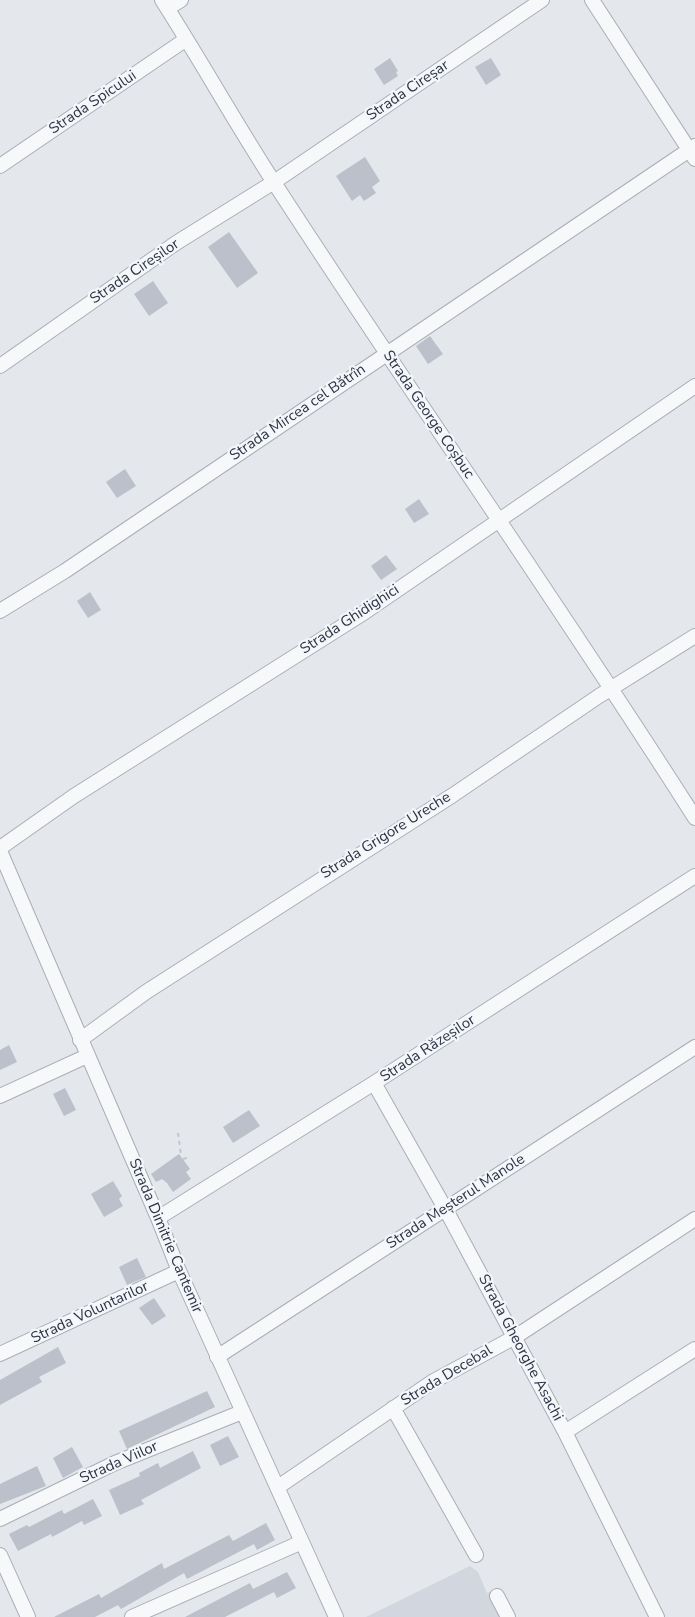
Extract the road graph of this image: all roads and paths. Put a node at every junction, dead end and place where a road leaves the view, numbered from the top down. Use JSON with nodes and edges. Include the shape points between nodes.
{"nodes":[{"id":1,"x":181,"y":0,"type":"edge"},
{"id":2,"x":542,"y":0,"type":"edge"},
{"id":3,"x":592,"y":0,"type":"edge"},
{"id":4,"x":165,"y":4,"type":"edge"},
{"id":5,"x":186,"y":40,"type":"junction"},
{"id":6,"x":693,"y":152,"type":"edge"},
{"id":7,"x":0,"y":166,"type":"edge"},
{"id":8,"x":274,"y":182,"type":"junction"},
{"id":9,"x":387,"y":353,"type":"junction"},
{"id":10,"x":0,"y":366,"type":"edge"},
{"id":11,"x":695,"y":386,"type":"edge"},
{"id":12,"x":498,"y":520,"type":"junction"},
{"id":13,"x":0,"y":611,"type":"edge"},
{"id":14,"x":695,"y":636,"type":"edge"},
{"id":15,"x":612,"y":689,"type":"junction"},
{"id":16,"x":695,"y":818,"type":"edge"},
{"id":17,"x":0,"y":850,"type":"edge"},
{"id":18,"x":4,"y":874,"type":"edge"},
{"id":19,"x":695,"y":876,"type":"edge"},
{"id":20,"x":80,"y":1040,"type":"junction"},
{"id":21,"x":695,"y":1047,"type":"edge"},
{"id":22,"x":87,"y":1056,"type":"junction"},
{"id":23,"x":374,"y":1083,"type":"junction"},
{"id":24,"x":0,"y":1096,"type":"edge"},
{"id":25,"x":178,"y":1133,"type":"dead end"},
{"id":26,"x":181,"y":1155,"type":"dead end"},
{"id":27,"x":190,"y":1157,"type":"dead end"},
{"id":28,"x":182,"y":1159,"type":"dead end"},
{"id":29,"x":446,"y":1210,"type":"junction"},
{"id":30,"x":158,"y":1218,"type":"junction"},
{"id":31,"x":695,"y":1219,"type":"edge"},
{"id":32,"x":179,"y":1271,"type":"junction"},
{"id":33,"x":515,"y":1337,"type":"junction"},
{"id":34,"x":695,"y":1349,"type":"edge"},
{"id":35,"x":0,"y":1354,"type":"edge"},
{"id":36,"x":217,"y":1357,"type":"junction"},
{"id":37,"x":393,"y":1408,"type":"junction"},
{"id":38,"x":242,"y":1412,"type":"junction"},
{"id":39,"x":566,"y":1432,"type":"junction"},
{"id":40,"x":278,"y":1487,"type":"junction"},
{"id":41,"x":0,"y":1519,"type":"edge"},
{"id":42,"x":302,"y":1542,"type":"junction"},
{"id":43,"x":0,"y":1555,"type":"edge"},
{"id":44,"x":476,"y":1555,"type":"dead end"},
{"id":45,"x":497,"y":1596,"type":"dead end"},
{"id":46,"x":28,"y":1617,"type":"edge"},
{"id":47,"x":132,"y":1617,"type":"edge"},
{"id":48,"x":336,"y":1617,"type":"edge"},
{"id":49,"x":508,"y":1617,"type":"edge"},
{"id":50,"x":657,"y":1617,"type":"edge"}],
"edges":[{"from":1,"to":4,"type":"street"},
{"from":2,"to":8,"type":"street","name":"Strada Cireșar"},
{"from":3,"to":6,"type":"street"},
{"from":4,"to":5,"type":"street","name":"Strada George Coșbuc"},
{"from":5,"to":7,"type":"street","name":"Strada Spicului"},
{"from":5,"to":8,"type":"street","name":"Strada George Coșbuc"},
{"from":6,"to":9,"type":"street","name":"Strada Mircea cel Bătrîn"},
{"from":8,"to":9,"type":"street","name":"Strada George Coșbuc"},
{"from":8,"to":10,"type":"street","name":"Strada Cireșilor","via":[[176,244]]},
{"from":9,"to":12,"type":"street","name":"Strada George Coșbuc"},
{"from":9,"to":13,"type":"street","name":"Strada Mircea cel Bătrîn","via":[[66,571]]},
{"from":11,"to":12,"type":"street","name":"Strada Ghidighici"},
{"from":12,"to":15,"type":"street","name":"Strada George Coșbuc"},
{"from":12,"to":17,"type":"street","name":"Strada Ghidighici","via":[[365,612],[74,796]]},
{"from":14,"to":15,"type":"street","name":"Strada Grigore Ureche"},
{"from":15,"to":16,"type":"street","name":"Strada George Coșbuc"},
{"from":15,"to":20,"type":"street","name":"Strada Grigore Ureche","via":[[146,992]]},
{"from":17,"to":18,"type":"street","name":"Strada Dimitrie Cantemir"},
{"from":18,"to":20,"type":"street","name":"Strada Dimitrie Cantemir"},
{"from":19,"to":23,"type":"street","name":"Strada Răzeșilor"},
{"from":20,"to":22,"type":"street","name":"Strada Dimitrie Cantemir"},
{"from":21,"to":29,"type":"street","name":"Strada Meșterul Manole"},
{"from":22,"to":24,"type":"street"},
{"from":22,"to":30,"type":"street","name":"Strada Dimitrie Cantemir"},
{"from":23,"to":29,"type":"street","name":"Strada Gheorghe Asachi"},
{"from":23,"to":30,"type":"street","name":"Strada Răzeșilor"},
{"from":25,"to":26,"type":"path"},
{"from":27,"to":28,"type":"path"},
{"from":29,"to":33,"type":"street","name":"Strada Gheorghe Asachi"},
{"from":29,"to":36,"type":"street","name":"Strada Meșterul Manole"},
{"from":30,"to":32,"type":"street","name":"Strada Dimitrie Cantemir"},
{"from":31,"to":33,"type":"street","name":"Strada Decebal"},
{"from":32,"to":35,"type":"street","name":"Strada Voluntarilor"},
{"from":32,"to":36,"type":"street","name":"Strada Dimitrie Cantemir"},
{"from":33,"to":37,"type":"street","name":"Strada Decebal","via":[[432,1382]]},
{"from":33,"to":39,"type":"street","name":"Strada Gheorghe Asachi"},
{"from":34,"to":39,"type":"street"},
{"from":36,"to":38,"type":"street","name":"Strada Dimitrie Cantemir"},
{"from":37,"to":40,"type":"street","name":"Strada Decebal"},
{"from":37,"to":44,"type":"street"},
{"from":38,"to":40,"type":"street","name":"Strada Dimitrie Cantemir"},
{"from":38,"to":41,"type":"street","name":"Strada Viilor","via":[[115,1463]]},
{"from":39,"to":50,"type":"street","name":"Strada Gheorghe Asachi"},
{"from":40,"to":42,"type":"street","name":"Strada Dimitrie Cantemir"},
{"from":42,"to":47,"type":"street"},
{"from":42,"to":48,"type":"street","name":"Strada Dimitrie Cantemir"},
{"from":43,"to":46,"type":"street"},
{"from":45,"to":49,"type":"street"}]}
